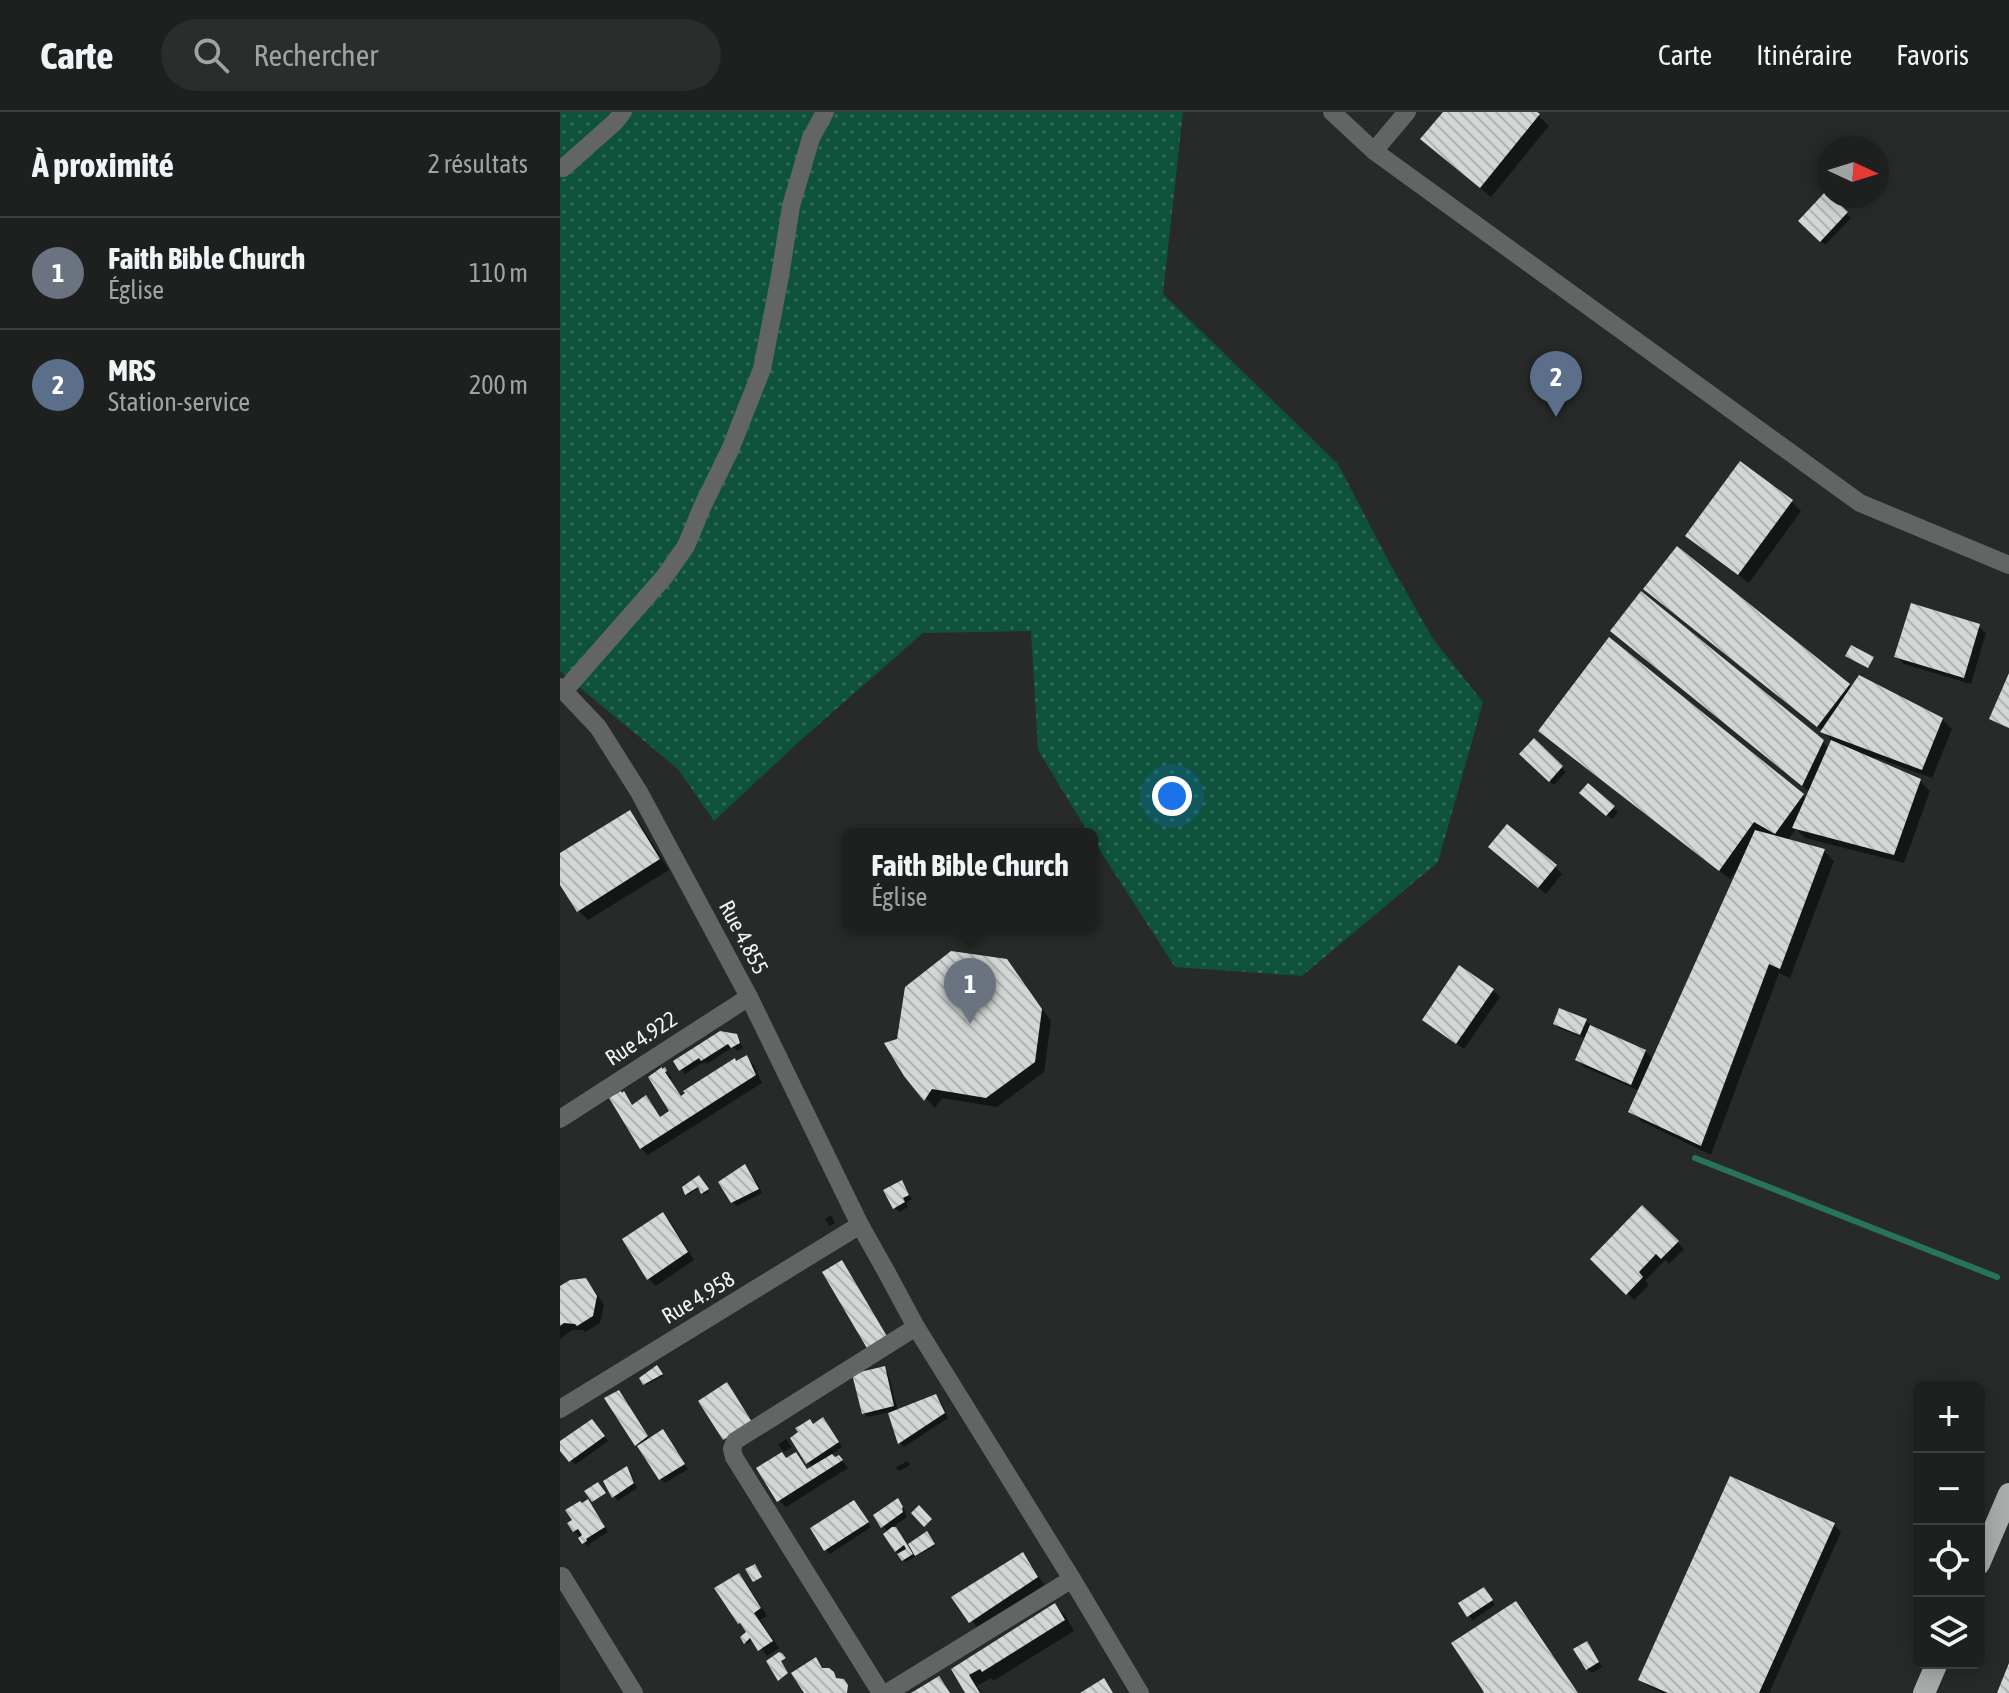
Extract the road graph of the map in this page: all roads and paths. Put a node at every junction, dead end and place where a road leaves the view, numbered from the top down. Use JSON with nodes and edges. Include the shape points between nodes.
{"nodes":[{"id":1,"x":623,"y":112,"type":"edge"},
{"id":2,"x":825,"y":112,"type":"edge"},
{"id":3,"x":1332,"y":112,"type":"edge"},
{"id":4,"x":1407,"y":112,"type":"edge"},
{"id":5,"x":1374,"y":151,"type":"junction"},
{"id":6,"x":563,"y":168,"type":"dead end"},
{"id":7,"x":2009,"y":565,"type":"edge"},
{"id":8,"x":562,"y":689,"type":"edge"},
{"id":9,"x":749,"y":997,"type":"junction"},
{"id":10,"x":560,"y":1119,"type":"edge"},
{"id":11,"x":860,"y":1225,"type":"junction"},
{"id":12,"x":916,"y":1327,"type":"junction"},
{"id":13,"x":560,"y":1409,"type":"edge"},
{"id":14,"x":2009,"y":1494,"type":"edge"},
{"id":15,"x":1985,"y":1550,"type":"edge"},
{"id":16,"x":562,"y":1576,"type":"edge"},
{"id":17,"x":1072,"y":1579,"type":"junction"},
{"id":18,"x":1934,"y":1669,"type":"edge"},
{"id":19,"x":634,"y":1693,"type":"edge"},
{"id":20,"x":881,"y":1693,"type":"edge"},
{"id":21,"x":887,"y":1693,"type":"edge"},
{"id":22,"x":1138,"y":1693,"type":"edge"},
{"id":23,"x":1924,"y":1693,"type":"edge"}],
"edges":[{"from":1,"to":6,"type":"street"},
{"from":2,"to":8,"type":"street","via":[[811,138],[791,206],[762,369],[730,450],[686,546],[665,576]]},
{"from":3,"to":5,"type":"street"},
{"from":4,"to":5,"type":"street"},
{"from":5,"to":7,"type":"street","via":[[1860,503]]},
{"from":8,"to":9,"type":"street","name":"Rue 4.855","via":[[598,727],[639,792]]},
{"from":9,"to":10,"type":"street","name":"Rue 4.922"},
{"from":9,"to":11,"type":"street","name":"Rue 4.855"},
{"from":11,"to":12,"type":"street","name":"Rue 4.855"},
{"from":11,"to":13,"type":"street","name":"Rue 4.958"},
{"from":12,"to":17,"type":"street","name":"Rue 4.855"},
{"from":12,"to":20,"type":"street","via":[[735,1441],[732,1449]]},
{"from":14,"to":15,"type":"highway"},
{"from":16,"to":19,"type":"street"},
{"from":17,"to":21,"type":"street"},
{"from":17,"to":22,"type":"street","name":"Rue 4.855"},
{"from":18,"to":23,"type":"highway"}]}
